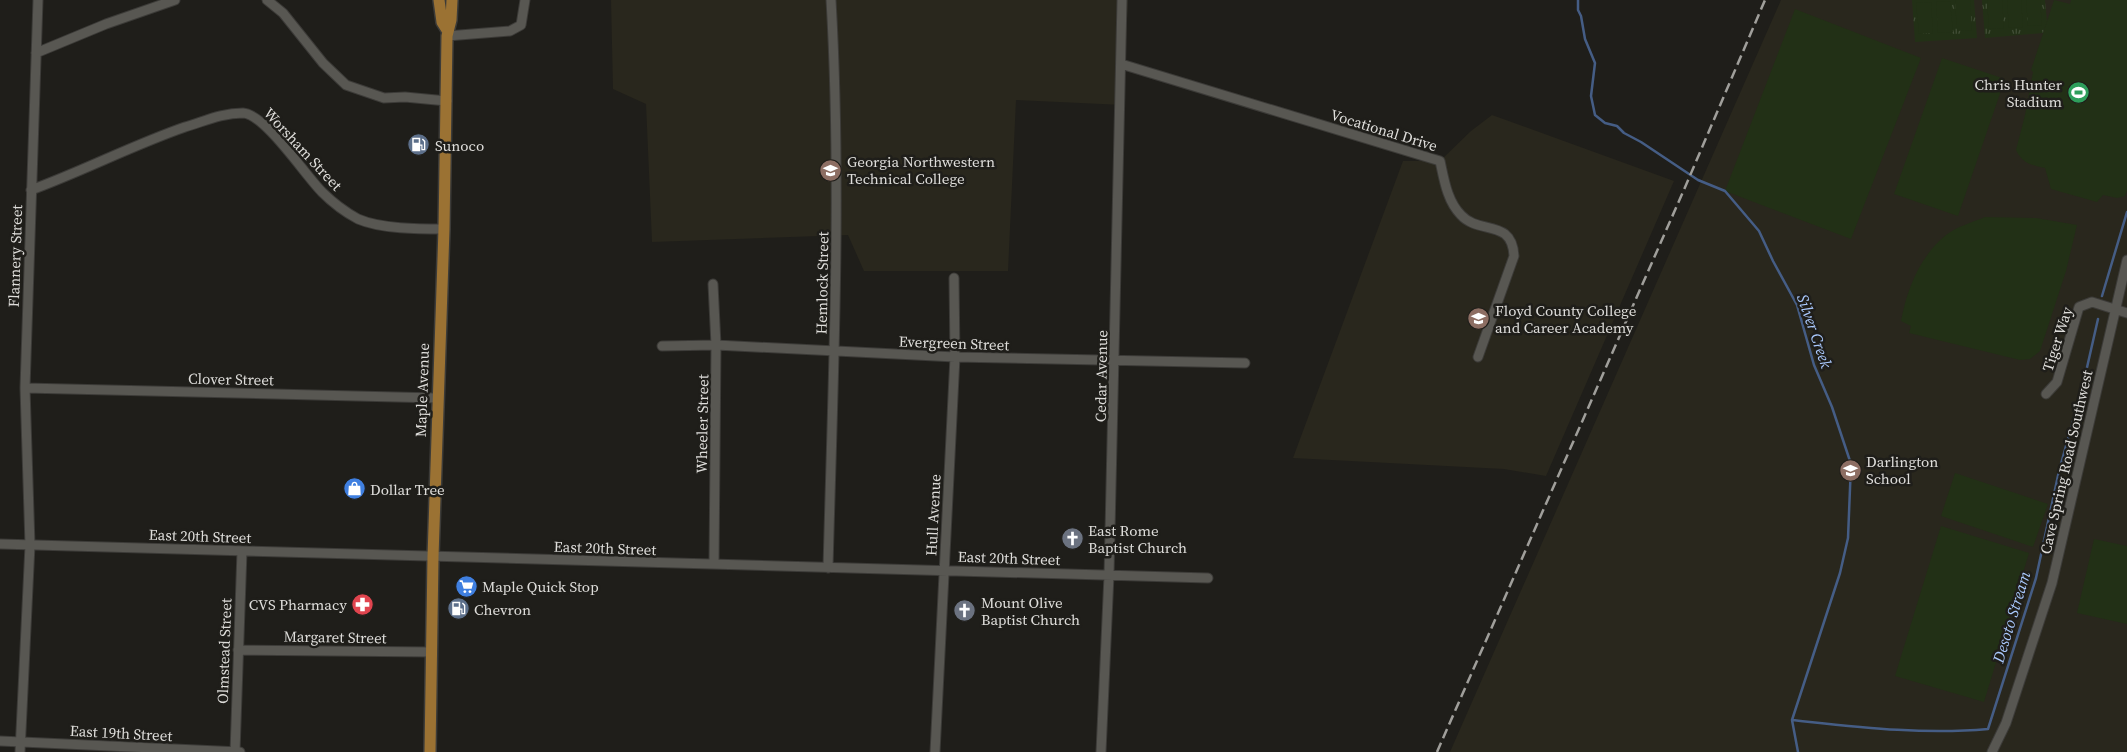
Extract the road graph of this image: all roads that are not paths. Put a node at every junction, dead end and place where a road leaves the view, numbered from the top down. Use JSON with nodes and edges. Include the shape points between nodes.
{"nodes":[{"id":1,"x":38,"y":0,"type":"edge"},
{"id":2,"x":175,"y":0,"type":"edge"},
{"id":3,"x":267,"y":0,"type":"edge"},
{"id":4,"x":439,"y":0,"type":"edge"},
{"id":5,"x":452,"y":0,"type":"edge"},
{"id":6,"x":525,"y":0,"type":"edge"},
{"id":7,"x":831,"y":0,"type":"edge"},
{"id":8,"x":1122,"y":0,"type":"edge"},
{"id":9,"x":447,"y":33,"type":"junction"},
{"id":10,"x":36,"y":52,"type":"junction"},
{"id":11,"x":1121,"y":64,"type":"junction"},
{"id":12,"x":447,"y":101,"type":"junction"},
{"id":13,"x":31,"y":190,"type":"junction"},
{"id":14,"x":444,"y":229,"type":"junction"},
{"id":15,"x":2127,"y":260,"type":"edge"},
{"id":16,"x":954,"y":278,"type":"dead end"},
{"id":17,"x":713,"y":284,"type":"dead end"},
{"id":18,"x":2115,"y":309,"type":"junction"},
{"id":19,"x":2127,"y":313,"type":"edge"},
{"id":20,"x":662,"y":346,"type":"dead end"},
{"id":21,"x":716,"y":346,"type":"junction"},
{"id":22,"x":834,"y":351,"type":"junction"},
{"id":23,"x":955,"y":357,"type":"junction"},
{"id":24,"x":1478,"y":357,"type":"dead end"},
{"id":25,"x":1115,"y":362,"type":"junction"},
{"id":26,"x":1246,"y":363,"type":"dead end"},
{"id":27,"x":25,"y":388,"type":"junction"},
{"id":28,"x":2046,"y":394,"type":"dead end"},
{"id":29,"x":437,"y":398,"type":"junction"},
{"id":30,"x":0,"y":544,"type":"edge"},
{"id":31,"x":30,"y":545,"type":"junction"},
{"id":32,"x":242,"y":551,"type":"junction"},
{"id":33,"x":433,"y":557,"type":"junction"},
{"id":34,"x":714,"y":564,"type":"junction"},
{"id":35,"x":828,"y":568,"type":"junction"},
{"id":36,"x":944,"y":570,"type":"junction"},
{"id":37,"x":1109,"y":575,"type":"junction"},
{"id":38,"x":1208,"y":578,"type":"dead end"},
{"id":39,"x":238,"y":650,"type":"junction"},
{"id":40,"x":432,"y":652,"type":"junction"},
{"id":41,"x":0,"y":741,"type":"edge"},
{"id":42,"x":20,"y":742,"type":"junction"},
{"id":43,"x":20,"y":752,"type":"edge"},
{"id":44,"x":235,"y":752,"type":"edge"},
{"id":45,"x":240,"y":752,"type":"edge"},
{"id":46,"x":430,"y":752,"type":"edge"},
{"id":47,"x":934,"y":752,"type":"edge"},
{"id":48,"x":1101,"y":752,"type":"edge"},
{"id":49,"x":1992,"y":752,"type":"edge"}],
"edges":[{"from":1,"to":10,"type":"street","name":"Flannery Street"},
{"from":2,"to":10,"type":"street"},
{"from":3,"to":12,"type":"street","via":[[283,13],[323,63],[346,85],[384,98]]},
{"from":4,"to":9,"type":"main road","name":"Maple Avenue"},
{"from":5,"to":9,"type":"main road","name":"Maple Avenue"},
{"from":6,"to":9,"type":"street","via":[[521,25],[510,31]]},
{"from":7,"to":22,"type":"street","name":"Hemlock Street","via":[[837,205]]},
{"from":8,"to":11,"type":"street","name":"Cedar Avenue"},
{"from":9,"to":12,"type":"main road","name":"Maple Avenue"},
{"from":10,"to":13,"type":"street","name":"Flannery Street"},
{"from":11,"to":24,"type":"street","name":"Vocational Drive","via":[[1440,161],[1450,199],[1461,216],[1497,229],[1510,238],[1513,246],[1514,256]]},
{"from":11,"to":25,"type":"street","name":"Cedar Avenue"},
{"from":12,"to":14,"type":"main road","name":"Maple Avenue"},
{"from":13,"to":14,"type":"street","name":"Worsham Street","via":[[150,139],[227,113],[245,113],[255,116],[343,210],[360,219],[404,229]]},
{"from":13,"to":27,"type":"street","name":"Flannery Street"},
{"from":14,"to":29,"type":"main road","name":"Maple Avenue"},
{"from":15,"to":18,"type":"street","name":"Cave Spring Road Southwest"},
{"from":16,"to":23,"type":"street","name":"Hull Avenue"},
{"from":17,"to":21,"type":"street","name":"Wheeler Street"},
{"from":18,"to":19,"type":"street","name":"Tiger Way"},
{"from":18,"to":28,"type":"street","name":"Tiger Way","via":[[2092,302],[2079,307],[2057,382]]},
{"from":18,"to":49,"type":"street","name":"Cave Spring Road Southwest","via":[[2052,583],[2006,723]]},
{"from":20,"to":21,"type":"street","name":"Evergreen Street"},
{"from":21,"to":22,"type":"street","name":"Evergreen Street"},
{"from":21,"to":34,"type":"street","name":"Wheeler Street"},
{"from":22,"to":23,"type":"street","name":"Evergreen Street"},
{"from":22,"to":35,"type":"street","name":"Hemlock Street"},
{"from":23,"to":25,"type":"street","name":"Evergreen Street"},
{"from":23,"to":36,"type":"street","name":"Hull Avenue"},
{"from":25,"to":26,"type":"street","name":"Evergreen Street"},
{"from":25,"to":37,"type":"street","name":"Cedar Avenue"},
{"from":27,"to":29,"type":"street","name":"Clover Street"},
{"from":27,"to":31,"type":"street","name":"Flannery Street"},
{"from":29,"to":33,"type":"main road","name":"Maple Avenue"},
{"from":30,"to":31,"type":"street","name":"East 20th Street"},
{"from":31,"to":32,"type":"street","name":"East 20th Street"},
{"from":31,"to":42,"type":"street","name":"Flannery Street"},
{"from":32,"to":33,"type":"street","name":"East 20th Street"},
{"from":32,"to":39,"type":"street","name":"Olmstead Street"},
{"from":33,"to":34,"type":"street","name":"East 20th Street"},
{"from":33,"to":40,"type":"main road","name":"Maple Avenue"},
{"from":34,"to":35,"type":"street","name":"East 20th Street"},
{"from":35,"to":36,"type":"street","name":"East 20th Street"},
{"from":36,"to":37,"type":"street","name":"East 20th Street"},
{"from":36,"to":47,"type":"street","name":"Hull Avenue"},
{"from":37,"to":38,"type":"street","name":"East 20th Street"},
{"from":37,"to":48,"type":"street","name":"Cedar Avenue"},
{"from":39,"to":40,"type":"street","name":"Margaret Street"},
{"from":39,"to":44,"type":"street","name":"Olmstead Street"},
{"from":40,"to":46,"type":"main road","name":"Maple Avenue"},
{"from":41,"to":42,"type":"street","name":"East 19th Street"},
{"from":42,"to":43,"type":"street","name":"Flannery Street"},
{"from":42,"to":44,"type":"street","name":"East 19th Street"},
{"from":44,"to":45,"type":"street","name":"East 19th Street"}]}
